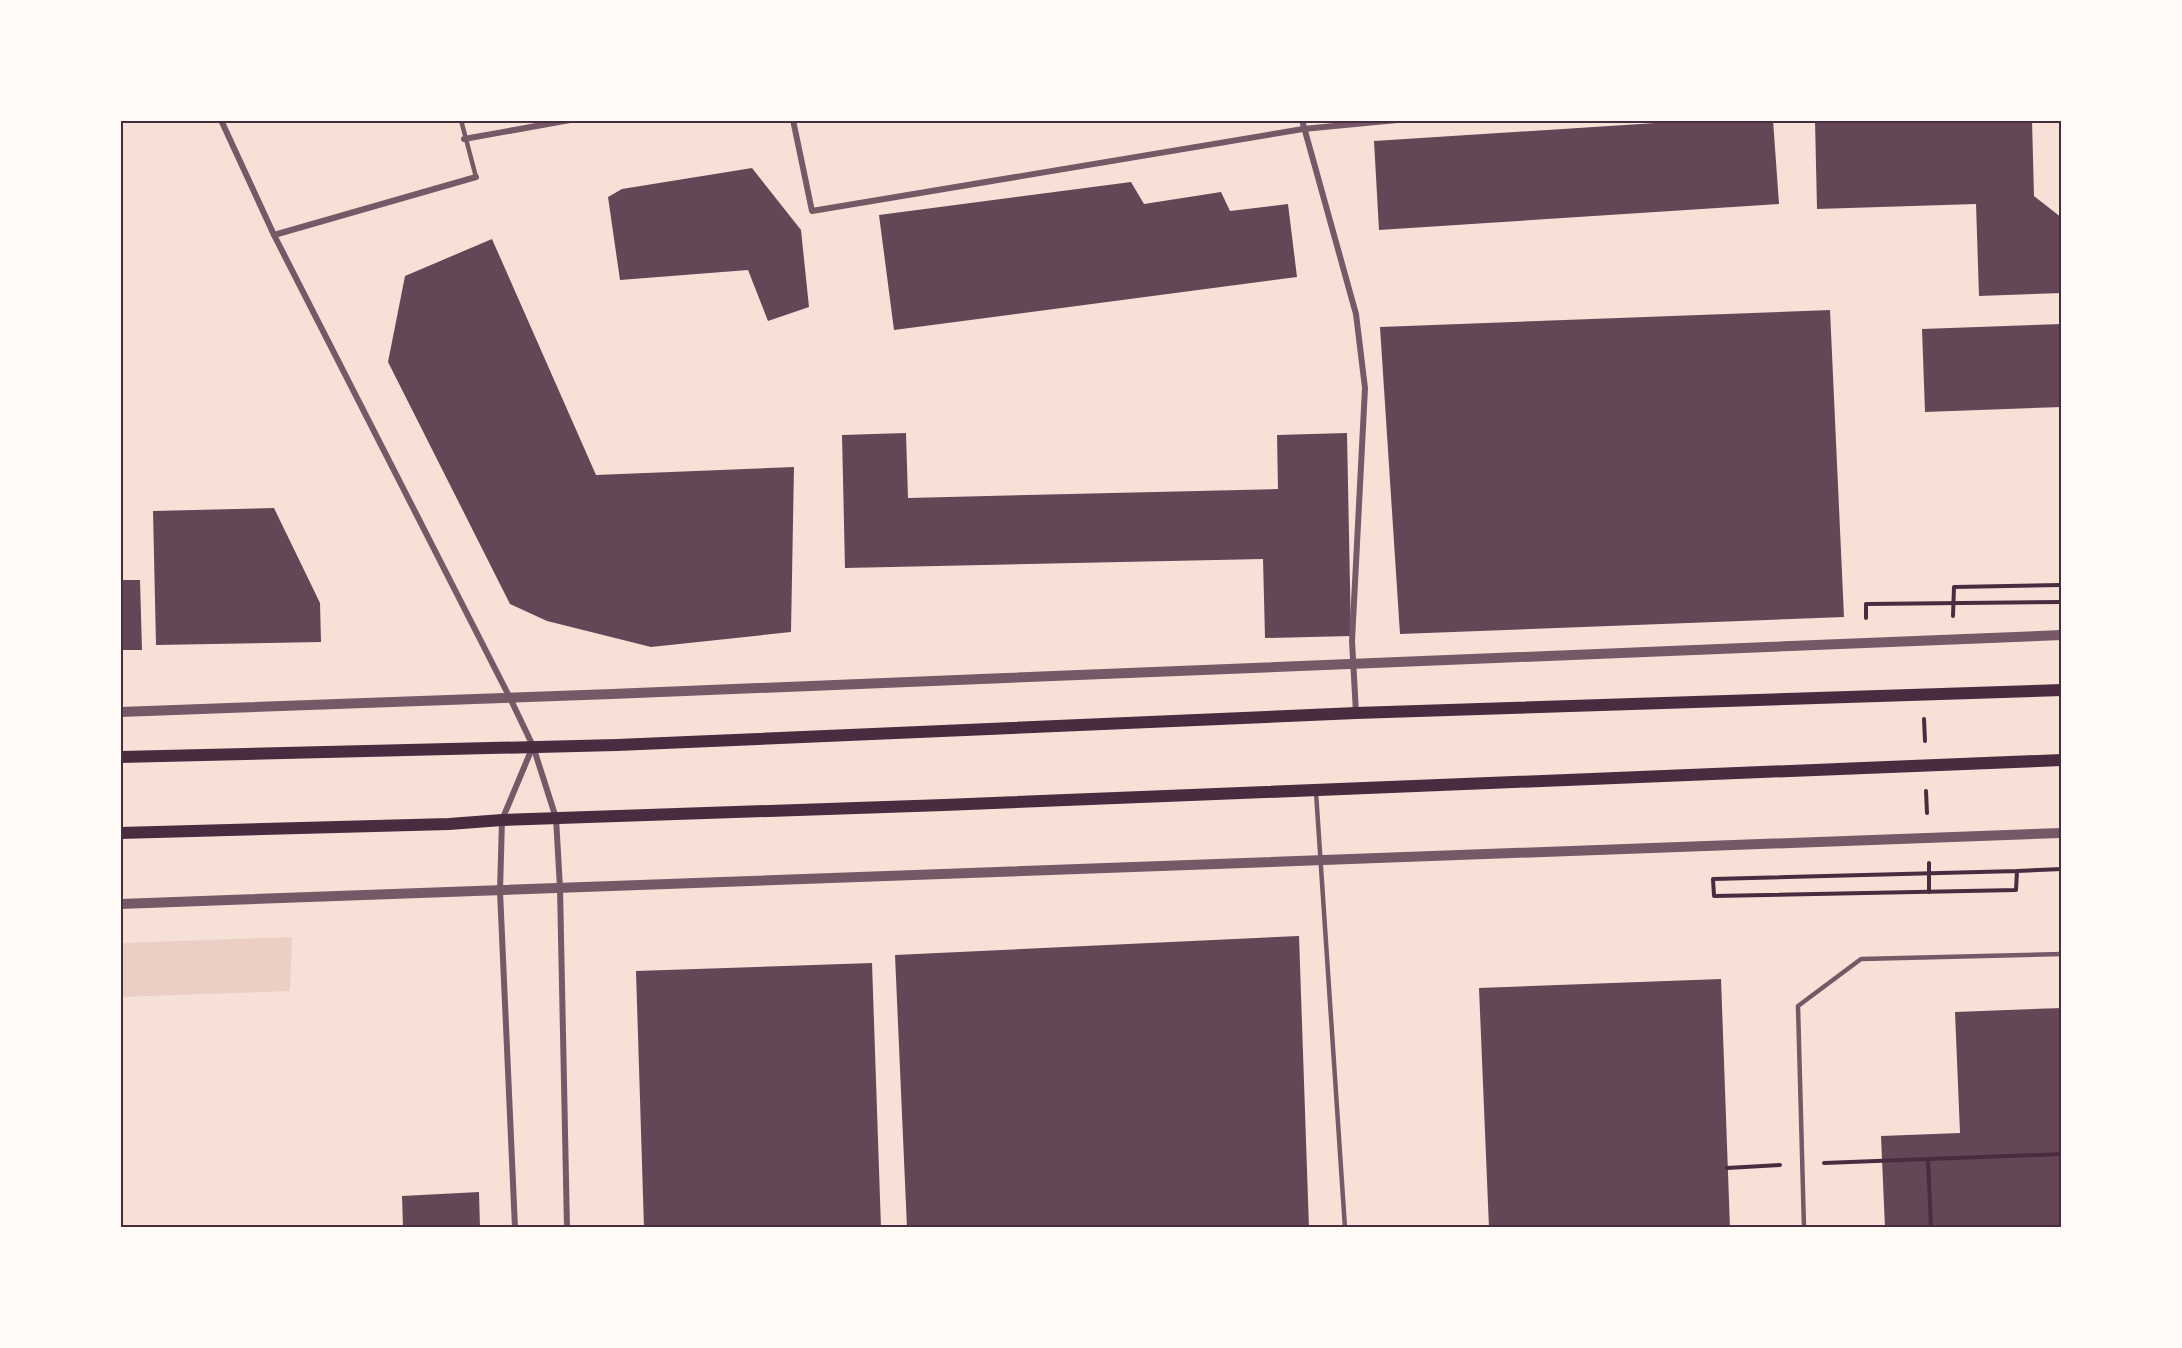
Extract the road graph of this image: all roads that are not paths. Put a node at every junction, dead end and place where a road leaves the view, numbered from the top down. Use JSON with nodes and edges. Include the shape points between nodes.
{"nodes":[{"id":1,"x":220,"y":120,"type":"edge"},
{"id":2,"x":461,"y":120,"type":"edge"},
{"id":3,"x":570,"y":120,"type":"edge"},
{"id":4,"x":793,"y":120,"type":"edge"},
{"id":5,"x":1302,"y":120,"type":"edge"},
{"id":6,"x":1397,"y":120,"type":"edge"},
{"id":7,"x":1303,"y":129,"type":"junction"},
{"id":8,"x":464,"y":139,"type":"junction"},
{"id":9,"x":476,"y":177,"type":"joint"},
{"id":10,"x":274,"y":235,"type":"junction"},
{"id":11,"x":2062,"y":635,"type":"edge"},
{"id":12,"x":1354,"y":662,"type":"junction"},
{"id":13,"x":2062,"y":690,"type":"edge"},
{"id":14,"x":510,"y":698,"type":"junction"},
{"id":15,"x":120,"y":712,"type":"edge"},
{"id":16,"x":1356,"y":713,"type":"junction"},
{"id":17,"x":533,"y":746,"type":"junction"},
{"id":18,"x":120,"y":757,"type":"edge"},
{"id":19,"x":2062,"y":760,"type":"edge"},
{"id":20,"x":1316,"y":789,"type":"junction"},
{"id":21,"x":556,"y":818,"type":"junction"},
{"id":22,"x":502,"y":820,"type":"junction"},
{"id":23,"x":120,"y":833,"type":"edge"},
{"id":24,"x":2062,"y":833,"type":"edge"},
{"id":25,"x":1320,"y":860,"type":"junction"},
{"id":26,"x":560,"y":888,"type":"junction"},
{"id":27,"x":500,"y":891,"type":"junction"},
{"id":28,"x":120,"y":904,"type":"edge"},
{"id":29,"x":2062,"y":954,"type":"edge"},
{"id":30,"x":514,"y":1228,"type":"edge"},
{"id":31,"x":567,"y":1228,"type":"edge"},
{"id":32,"x":1345,"y":1228,"type":"edge"},
{"id":33,"x":1804,"y":1228,"type":"edge"}],
"edges":[{"from":1,"to":10,"type":"street"},
{"from":2,"to":8,"type":"lane"},
{"from":3,"to":8,"type":"street"},
{"from":4,"to":7,"type":"street","via":[[812,211]]},
{"from":5,"to":7,"type":"street"},
{"from":6,"to":7,"type":"street"},
{"from":7,"to":12,"type":"street","via":[[1356,314],[1365,388]]},
{"from":8,"to":9,"type":"lane"},
{"from":9,"to":10,"type":"street"},
{"from":10,"to":14,"type":"street"},
{"from":11,"to":12,"type":"street"},
{"from":12,"to":14,"type":"street"},
{"from":12,"to":16,"type":"street"},
{"from":13,"to":16,"type":"main road"},
{"from":14,"to":15,"type":"street"},
{"from":14,"to":17,"type":"street"},
{"from":16,"to":17,"type":"main road"},
{"from":17,"to":18,"type":"main road"},
{"from":17,"to":21,"type":"street"},
{"from":17,"to":22,"type":"street"},
{"from":19,"to":20,"type":"main road"},
{"from":20,"to":21,"type":"main road"},
{"from":20,"to":25,"type":"lane"},
{"from":21,"to":22,"type":"main road"},
{"from":21,"to":26,"type":"street"},
{"from":22,"to":23,"type":"main road"},
{"from":22,"to":27,"type":"street"},
{"from":24,"to":25,"type":"street"},
{"from":25,"to":26,"type":"street"},
{"from":25,"to":32,"type":"lane"},
{"from":26,"to":27,"type":"street"},
{"from":26,"to":31,"type":"street"},
{"from":27,"to":28,"type":"street"},
{"from":27,"to":30,"type":"street"},
{"from":29,"to":33,"type":"lane","via":[[1861,959],[1798,1006]]}]}
